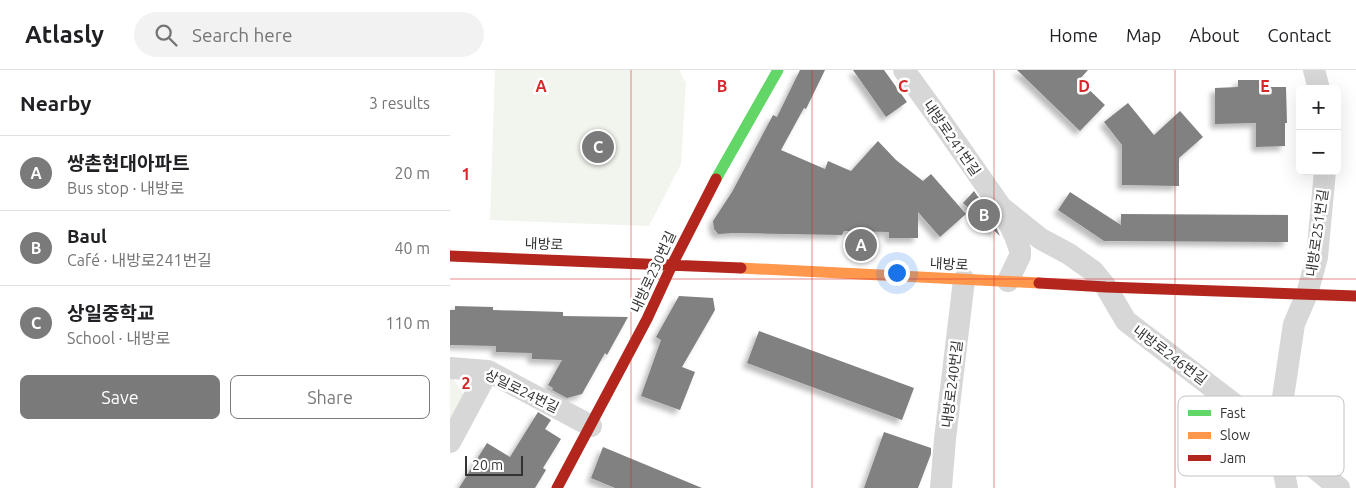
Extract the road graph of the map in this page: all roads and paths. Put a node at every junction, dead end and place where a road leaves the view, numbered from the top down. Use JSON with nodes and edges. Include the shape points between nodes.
{"nodes":[{"id":1,"x":778,"y":70,"type":"edge"},
{"id":2,"x":904,"y":70,"type":"edge"},
{"id":3,"x":1314,"y":70,"type":"edge"},
{"id":4,"x":1318,"y":85,"type":"edge"},
{"id":5,"x":1325,"y":175,"type":"edge"},
{"id":6,"x":1000,"y":207,"type":"junction"},
{"id":7,"x":450,"y":256,"type":"edge"},
{"id":8,"x":672,"y":265,"type":"junction"},
{"id":9,"x":964,"y":280,"type":"junction"},
{"id":10,"x":1008,"y":281,"type":"junction"},
{"id":11,"x":1106,"y":288,"type":"junction"},
{"id":12,"x":1307,"y":294,"type":"junction"},
{"id":13,"x":1356,"y":296,"type":"edge"},
{"id":14,"x":450,"y":368,"type":"edge"},
{"id":15,"x":488,"y":371,"type":"junction"},
{"id":16,"x":1224,"y":396,"type":"edge"},
{"id":17,"x":1283,"y":396,"type":"edge"},
{"id":18,"x":591,"y":426,"type":"junction"},
{"id":19,"x":450,"y":442,"type":"edge"},
{"id":20,"x":1324,"y":476,"type":"edge"},
{"id":21,"x":557,"y":488,"type":"edge"},
{"id":22,"x":941,"y":488,"type":"edge"},
{"id":23,"x":1339,"y":488,"type":"edge"}],
"edges":[{"from":1,"to":8,"type":"street","name":"내방로230번길","via":[[724,164]]},
{"from":2,"to":6,"type":"street","name":"내방로241번길"},
{"from":3,"to":4,"type":"street"},
{"from":5,"to":12,"type":"street","name":"내방로251번길","via":[[1317,257]]},
{"from":6,"to":10,"type":"street","name":"내방로241번길","via":[[1020,250]]},
{"from":6,"to":11,"type":"street","name":"내방로241번길","via":[[1041,239],[1093,271]]},
{"from":7,"to":8,"type":"street","name":"내방로"},
{"from":8,"to":9,"type":"street","name":"내방로"},
{"from":8,"to":18,"type":"street","name":"내방로230번길"},
{"from":9,"to":10,"type":"street","name":"내방로"},
{"from":9,"to":22,"type":"street","name":"내방로240번길"},
{"from":10,"to":11,"type":"street","name":"내방로"},
{"from":11,"to":12,"type":"street","name":"내방로"},
{"from":11,"to":16,"type":"street","name":"내방로246번길","via":[[1126,321]]},
{"from":12,"to":13,"type":"street","name":"내방로"},
{"from":12,"to":17,"type":"street","name":"내방로251번길","via":[[1294,324]]},
{"from":14,"to":15,"type":"street","name":"상일로24번길"},
{"from":15,"to":18,"type":"street","name":"상일로24번길"},
{"from":15,"to":19,"type":"street"},
{"from":18,"to":21,"type":"street","name":"내방로230번길"},
{"from":20,"to":23,"type":"street","name":"내방로246번길"}]}
